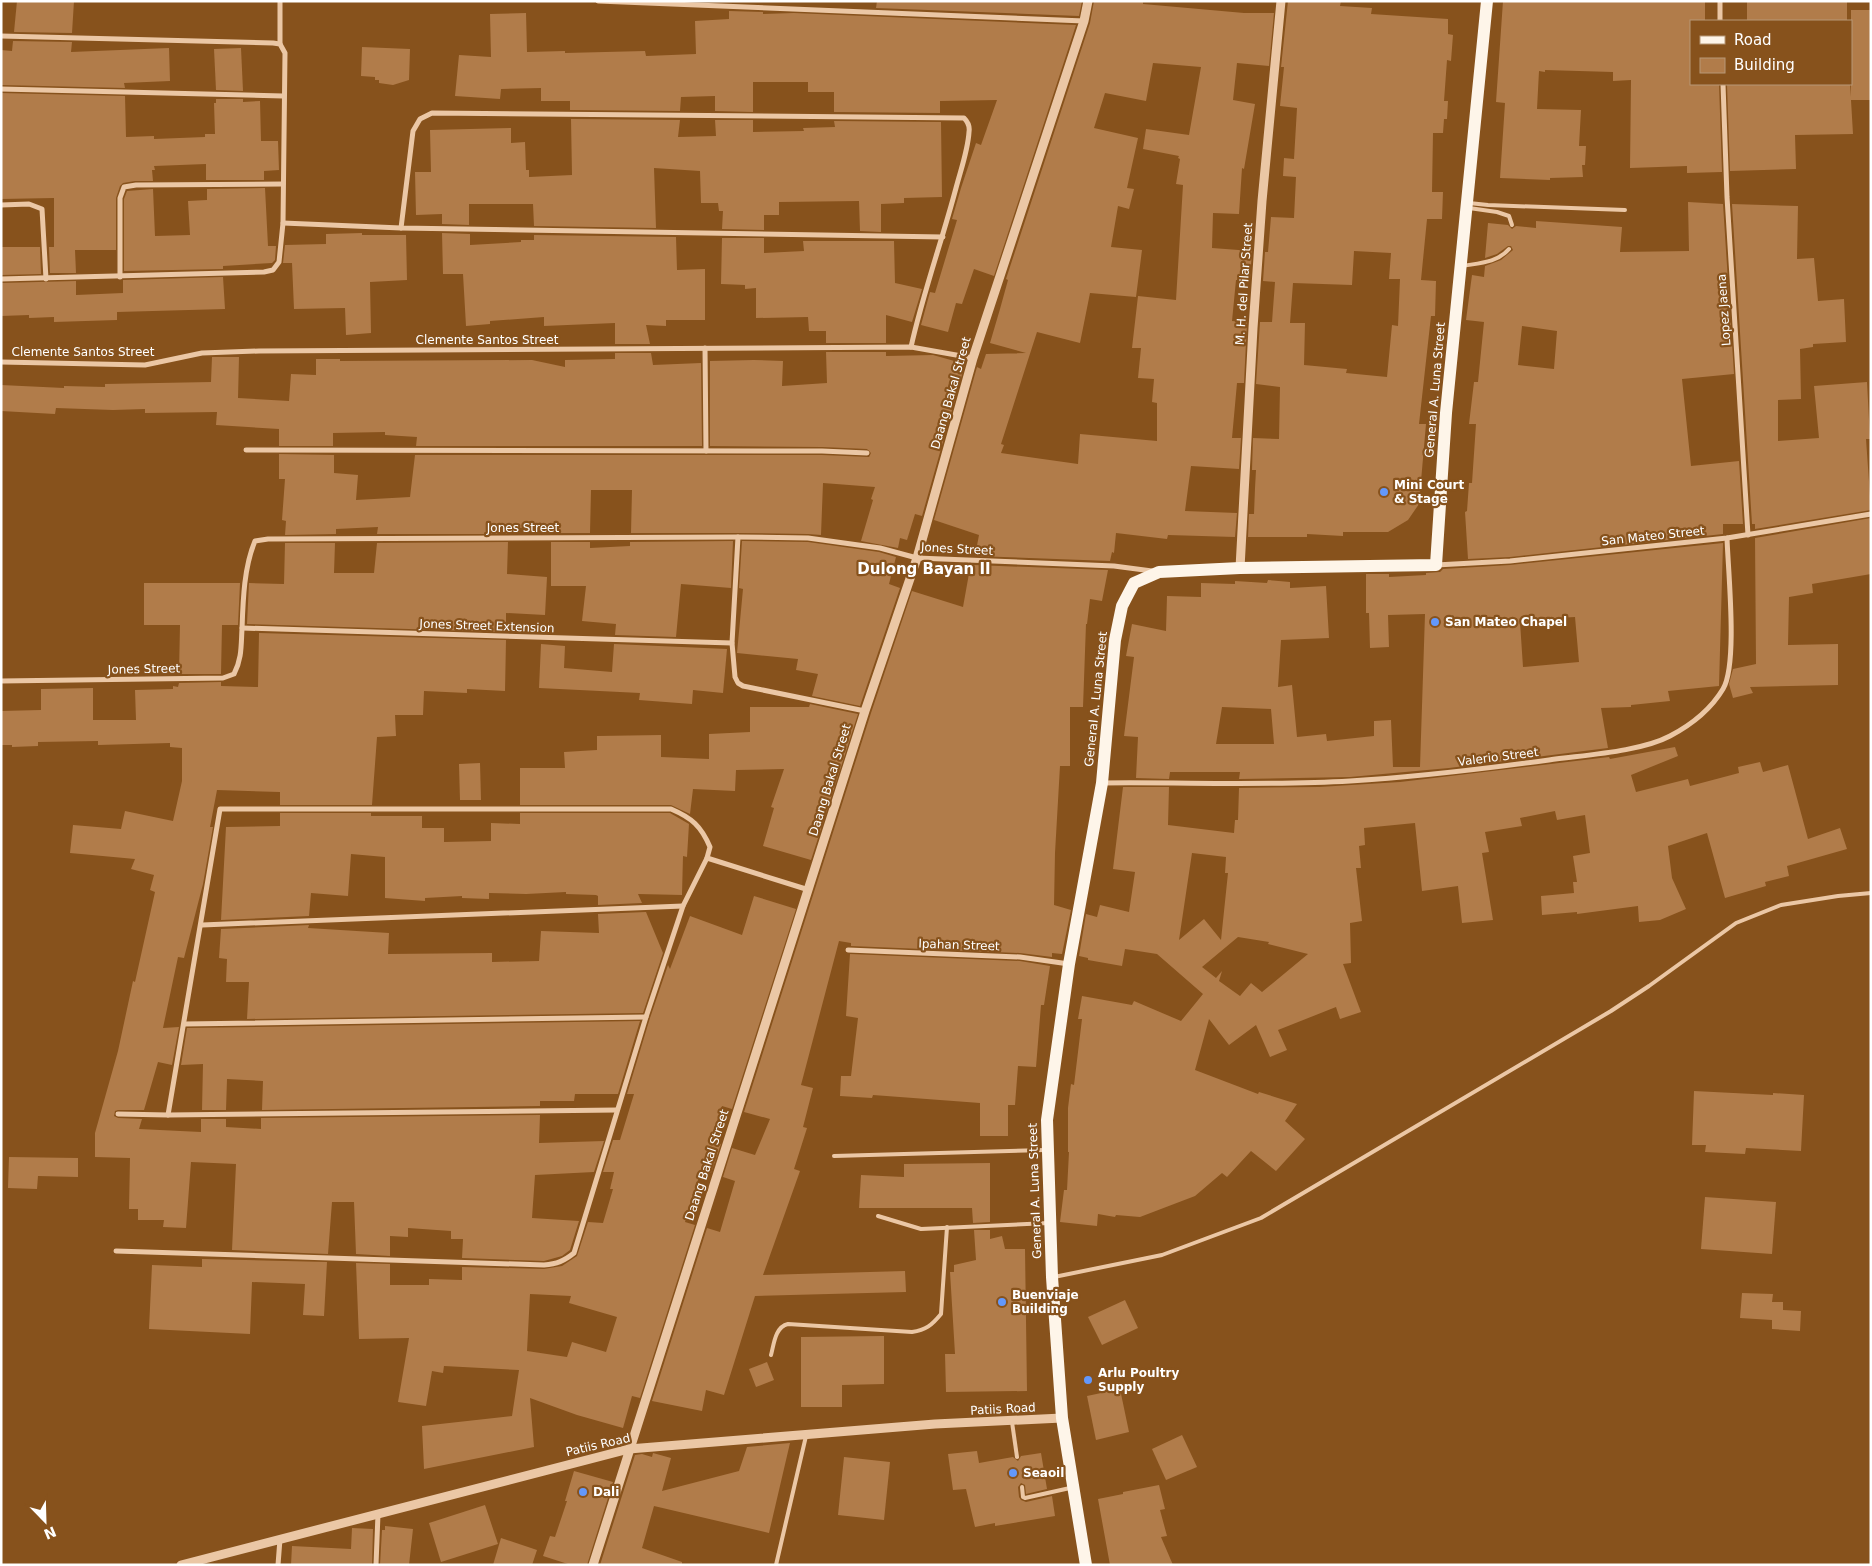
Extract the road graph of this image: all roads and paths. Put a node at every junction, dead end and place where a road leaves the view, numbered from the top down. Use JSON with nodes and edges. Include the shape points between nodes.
{"nodes":[{"id":1,"x":280,"y":1,"type":"edge"},
{"id":2,"x":598,"y":1,"type":"edge"},
{"id":3,"x":1088,"y":1,"type":"edge"},
{"id":4,"x":1281,"y":1,"type":"edge"},
{"id":5,"x":1486,"y":1,"type":"edge"},
{"id":6,"x":1720,"y":1,"type":"edge"},
{"id":7,"x":1720,"y":20,"type":"edge"},
{"id":8,"x":1084,"y":21,"type":"junction"},
{"id":9,"x":1,"y":36,"type":"edge"},
{"id":10,"x":280,"y":44,"type":"junction"},
{"id":11,"x":1723,"y":85,"type":"edge"},
{"id":12,"x":1,"y":89,"type":"edge"},
{"id":13,"x":284,"y":96,"type":"junction"},
{"id":14,"x":283,"y":184,"type":"junction"},
{"id":15,"x":1,"y":205,"type":"edge"},
{"id":16,"x":1466,"y":205,"type":"junction"},
{"id":17,"x":1626,"y":210,"type":"dead end"},
{"id":18,"x":283,"y":223,"type":"junction"},
{"id":19,"x":1512,"y":225,"type":"dead end"},
{"id":20,"x":401,"y":228,"type":"junction"},
{"id":21,"x":943,"y":237,"type":"junction"},
{"id":22,"x":1508,"y":249,"type":"dead end"},
{"id":23,"x":1460,"y":266,"type":"junction"},
{"id":24,"x":120,"y":277,"type":"junction"},
{"id":25,"x":1,"y":279,"type":"edge"},
{"id":26,"x":46,"y":279,"type":"junction"},
{"id":27,"x":911,"y":347,"type":"junction"},
{"id":28,"x":705,"y":348,"type":"junction"},
{"id":29,"x":973,"y":358,"type":"junction"},
{"id":30,"x":1,"y":362,"type":"edge"},
{"id":31,"x":246,"y":450,"type":"dead end"},
{"id":32,"x":706,"y":451,"type":"junction"},
{"id":33,"x":867,"y":453,"type":"dead end"},
{"id":34,"x":1871,"y":514,"type":"edge"},
{"id":35,"x":1748,"y":535,"type":"junction"},
{"id":36,"x":738,"y":537,"type":"junction"},
{"id":37,"x":1727,"y":538,"type":"junction"},
{"id":38,"x":917,"y":558,"type":"junction"},
{"id":39,"x":1436,"y":565,"type":"junction"},
{"id":40,"x":1240,"y":568,"type":"junction"},
{"id":41,"x":1159,"y":572,"type":"junction"},
{"id":42,"x":242,"y":628,"type":"junction"},
{"id":43,"x":732,"y":643,"type":"junction"},
{"id":44,"x":1,"y":681,"type":"edge"},
{"id":45,"x":865,"y":711,"type":"junction"},
{"id":46,"x":1102,"y":783,"type":"junction"},
{"id":47,"x":708,"y":858,"type":"junction"},
{"id":48,"x":809,"y":890,"type":"junction"},
{"id":49,"x":1871,"y":893,"type":"edge"},
{"id":50,"x":683,"y":906,"type":"junction"},
{"id":51,"x":202,"y":925,"type":"junction"},
{"id":52,"x":848,"y":950,"type":"dead end"},
{"id":53,"x":1069,"y":964,"type":"junction"},
{"id":54,"x":646,"y":1017,"type":"junction"},
{"id":55,"x":184,"y":1024,"type":"junction"},
{"id":56,"x":617,"y":1110,"type":"junction"},
{"id":57,"x":118,"y":1114,"type":"dead end"},
{"id":58,"x":168,"y":1115,"type":"junction"},
{"id":59,"x":1047,"y":1150,"type":"junction"},
{"id":60,"x":834,"y":1156,"type":"dead end"},
{"id":61,"x":878,"y":1216,"type":"dead end"},
{"id":62,"x":1049,"y":1223,"type":"junction"},
{"id":63,"x":947,"y":1227,"type":"junction"},
{"id":64,"x":116,"y":1251,"type":"dead end"},
{"id":65,"x":1052,"y":1277,"type":"junction"},
{"id":66,"x":771,"y":1356,"type":"dead end"},
{"id":67,"x":1062,"y":1418,"type":"junction"},
{"id":68,"x":1012,"y":1421,"type":"junction"},
{"id":69,"x":807,"y":1434,"type":"junction"},
{"id":70,"x":629,"y":1449,"type":"junction"},
{"id":71,"x":1017,"y":1457,"type":"dead end"},
{"id":72,"x":1022,"y":1487,"type":"dead end"},
{"id":73,"x":1073,"y":1488,"type":"junction"},
{"id":74,"x":378,"y":1513,"type":"junction"},
{"id":75,"x":280,"y":1539,"type":"junction"},
{"id":76,"x":181,"y":1565,"type":"edge"},
{"id":77,"x":278,"y":1565,"type":"edge"},
{"id":78,"x":376,"y":1565,"type":"edge"},
{"id":79,"x":593,"y":1565,"type":"edge"},
{"id":80,"x":776,"y":1565,"type":"edge"},
{"id":81,"x":1086,"y":1565,"type":"edge"}],
"edges":[{"from":1,"to":10,"type":"street"},
{"from":2,"to":8,"type":"street"},
{"from":3,"to":8,"type":"street","name":"Daang Bakal Street"},
{"from":4,"to":40,"type":"street","name":"M. H. del Pilar Street","via":[[1262,202]]},
{"from":5,"to":16,"type":"main road","name":"General A. Luna Street"},
{"from":6,"to":7,"type":"street"},
{"from":8,"to":29,"type":"street","name":"Daang Bakal Street"},
{"from":9,"to":10,"type":"street"},
{"from":10,"to":13,"type":"street","via":[[285,53]]},
{"from":11,"to":35,"type":"street","name":"Lopez Jaena"},
{"from":12,"to":13,"type":"street"},
{"from":13,"to":14,"type":"street"},
{"from":14,"to":18,"type":"street"},
{"from":14,"to":24,"type":"street","via":[[124,187],[120,198]]},
{"from":15,"to":26,"type":"street","via":[[28,204],[42,209]]},
{"from":16,"to":17,"type":"lane"},
{"from":16,"to":19,"type":"lane","via":[[1509,216]]},
{"from":16,"to":23,"type":"main road","name":"General A. Luna Street"},
{"from":18,"to":20,"type":"street"},
{"from":18,"to":24,"type":"street","via":[[279,262],[273,270]]},
{"from":20,"to":21,"type":"street"},
{"from":20,"to":21,"type":"street","via":[[413,131],[420,118],[432,113],[964,118],[968,122],[969,136]]},
{"from":21,"to":27,"type":"street"},
{"from":22,"to":23,"type":"lane","via":[[1494,260]]},
{"from":23,"to":39,"type":"main road","name":"General A. Luna Street"},
{"from":24,"to":26,"type":"street"},
{"from":25,"to":26,"type":"street"},
{"from":27,"to":28,"type":"street","name":"Clemente Santos Street"},
{"from":27,"to":29,"type":"street","name":"Clemente Santos Street"},
{"from":28,"to":30,"type":"street","name":"Clemente Santos Street","via":[[259,351],[202,354],[144,365]]},
{"from":28,"to":32,"type":"street"},
{"from":29,"to":38,"type":"street","name":"Daang Bakal Street"},
{"from":31,"to":32,"type":"street"},
{"from":32,"to":33,"type":"street"},
{"from":34,"to":35,"type":"street","name":"San Mateo Street"},
{"from":35,"to":37,"type":"street","name":"San Mateo Street"},
{"from":36,"to":38,"type":"street","name":"Jones Street","via":[[808,538],[880,548]]},
{"from":36,"to":42,"type":"street","name":"Jones Street","via":[[255,541],[249,556]]},
{"from":36,"to":43,"type":"street"},
{"from":37,"to":39,"type":"street","name":"San Mateo Street","via":[[1510,561]]},
{"from":37,"to":46,"type":"street","name":"Valerio Street","via":[[1729,670],[1724,687],[1710,707],[1669,737],[1571,757],[1466,771],[1349,781]]},
{"from":38,"to":41,"type":"street","name":"Jones Street","via":[[1114,566]]},
{"from":38,"to":45,"type":"street","name":"Daang Bakal Street"},
{"from":39,"to":40,"type":"main road","name":"General A. Luna Street"},
{"from":40,"to":41,"type":"main road","name":"General A. Luna Street"},
{"from":41,"to":46,"type":"main road","name":"General A. Luna Street","via":[[1134,583],[1122,606],[1115,640]]},
{"from":42,"to":43,"type":"street","name":"Jones Street Extension"},
{"from":42,"to":44,"type":"street","name":"Jones Street","via":[[240,662],[234,674],[223,678]]},
{"from":43,"to":45,"type":"street","via":[[735,677],[743,686]]},
{"from":45,"to":48,"type":"street","name":"Daang Bakal Street"},
{"from":46,"to":53,"type":"main road","name":"General A. Luna Street"},
{"from":47,"to":48,"type":"street"},
{"from":47,"to":50,"type":"street"},
{"from":47,"to":51,"type":"street","via":[[710,847],[695,824],[671,810],[220,809]]},
{"from":48,"to":70,"type":"street","name":"Daang Bakal Street"},
{"from":49,"to":65,"type":"lane","via":[[1781,906],[1736,922],[1611,1011],[1261,1218],[1162,1255]]},
{"from":50,"to":51,"type":"street"},
{"from":50,"to":54,"type":"street"},
{"from":51,"to":55,"type":"street"},
{"from":52,"to":53,"type":"street","name":"Ipahan Street","via":[[1020,957]]},
{"from":53,"to":59,"type":"main road","name":"General A. Luna Street","via":[[1047,1120]]},
{"from":54,"to":55,"type":"street"},
{"from":54,"to":56,"type":"street"},
{"from":55,"to":58,"type":"street"},
{"from":56,"to":58,"type":"street"},
{"from":56,"to":64,"type":"street","via":[[574,1253],[560,1263]]},
{"from":57,"to":58,"type":"street"},
{"from":59,"to":60,"type":"lane"},
{"from":59,"to":62,"type":"main road","name":"General A. Luna Street"},
{"from":61,"to":63,"type":"lane","via":[[921,1229]]},
{"from":62,"to":63,"type":"lane"},
{"from":62,"to":65,"type":"main road","name":"General A. Luna Street"},
{"from":63,"to":66,"type":"lane","via":[[941,1314],[924,1330],[912,1332],[788,1324],[778,1331]]},
{"from":65,"to":67,"type":"main road","name":"General A. Luna Street"},
{"from":67,"to":68,"type":"street","name":"Patiis Road"},
{"from":67,"to":73,"type":"main road","name":"General A. Luna Street"},
{"from":68,"to":69,"type":"street","name":"Patiis Road"},
{"from":68,"to":71,"type":"lane"},
{"from":69,"to":70,"type":"street","name":"Patiis Road"},
{"from":69,"to":80,"type":"lane"},
{"from":70,"to":74,"type":"street","name":"Patiis Road"},
{"from":70,"to":79,"type":"street","name":"Daang Bakal Street"},
{"from":72,"to":73,"type":"lane","via":[[1025,1498]]},
{"from":73,"to":81,"type":"main road","name":"General A. Luna Street"},
{"from":74,"to":75,"type":"street","name":"Patiis Road"},
{"from":74,"to":78,"type":"street"},
{"from":75,"to":76,"type":"street","name":"Patiis Road"},
{"from":75,"to":77,"type":"street"}]}
